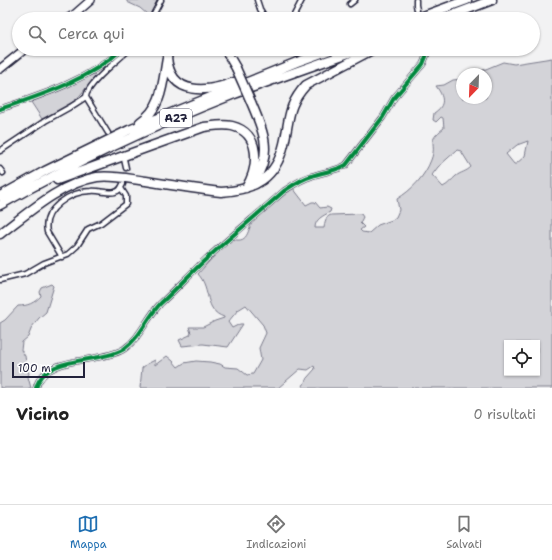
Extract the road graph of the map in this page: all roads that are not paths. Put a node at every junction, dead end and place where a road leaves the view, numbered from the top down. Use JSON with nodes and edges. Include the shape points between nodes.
{"nodes":[{"id":1,"x":91,"y":0,"type":"edge"},
{"id":2,"x":161,"y":0,"type":"edge"},
{"id":3,"x":257,"y":0,"type":"edge"},
{"id":4,"x":302,"y":0,"type":"edge"},
{"id":5,"x":355,"y":0,"type":"edge"},
{"id":6,"x":416,"y":0,"type":"edge"},
{"id":7,"x":467,"y":0,"type":"edge"},
{"id":8,"x":492,"y":0,"type":"edge"},
{"id":9,"x":350,"y":4,"type":"dead end"},
{"id":10,"x":417,"y":10,"type":"dead end"},
{"id":11,"x":77,"y":12,"type":"edge"},
{"id":12,"x":155,"y":12,"type":"edge"},
{"id":13,"x":262,"y":12,"type":"edge"},
{"id":14,"x":296,"y":12,"type":"edge"},
{"id":15,"x":434,"y":12,"type":"edge"},
{"id":16,"x":460,"y":12,"type":"edge"},
{"id":17,"x":16,"y":56,"type":"edge"},
{"id":18,"x":114,"y":56,"type":"edge"},
{"id":19,"x":122,"y":56,"type":"edge"},
{"id":20,"x":168,"y":56,"type":"edge"},
{"id":21,"x":168,"y":56,"type":"edge"},
{"id":22,"x":229,"y":56,"type":"edge"},
{"id":23,"x":314,"y":56,"type":"edge"},
{"id":24,"x":341,"y":56,"type":"edge"},
{"id":25,"x":361,"y":56,"type":"edge"},
{"id":26,"x":426,"y":56,"type":"edge"},
{"id":27,"x":297,"y":62,"type":"junction"},
{"id":28,"x":0,"y":69,"type":"edge"},
{"id":29,"x":86,"y":97,"type":"junction"},
{"id":30,"x":0,"y":109,"type":"edge"},
{"id":31,"x":129,"y":130,"type":"junction"},
{"id":32,"x":108,"y":133,"type":"dead end"},
{"id":33,"x":0,"y":150,"type":"edge"},
{"id":34,"x":124,"y":160,"type":"dead end"},
{"id":35,"x":126,"y":168,"type":"dead end"},
{"id":36,"x":123,"y":184,"type":"dead end"},
{"id":37,"x":121,"y":188,"type":"junction"},
{"id":38,"x":246,"y":188,"type":"junction"},
{"id":39,"x":24,"y":191,"type":"junction"},
{"id":40,"x":0,"y":196,"type":"edge"},
{"id":41,"x":0,"y":205,"type":"edge"},
{"id":42,"x":0,"y":234,"type":"edge"},
{"id":43,"x":62,"y":257,"type":"junction"},
{"id":44,"x":0,"y":280,"type":"edge"},
{"id":45,"x":36,"y":388,"type":"edge"}],
"edges":[{"from":1,"to":11,"type":"main road"},
{"from":2,"to":12,"type":"street"},
{"from":3,"to":13,"type":"street"},
{"from":4,"to":14,"type":"street"},
{"from":5,"to":9,"type":"street"},
{"from":6,"to":10,"type":"street"},
{"from":7,"to":15,"type":"highway"},
{"from":8,"to":16,"type":"highway"},
{"from":17,"to":28,"type":"main road"},
{"from":18,"to":30,"type":"street","via":[[63,86]]},
{"from":19,"to":29,"type":"street","via":[[93,83],[86,92]]},
{"from":20,"to":27,"type":"highway","number":"A27","via":[[169,70],[175,81],[184,87],[192,88],[223,85],[270,68]]},
{"from":21,"to":31,"type":"highway","number":"A27","via":[[158,103],[146,118]]},
{"from":22,"to":38,"type":"highway","bridge":true,"via":[[263,132],[265,146],[259,172]]},
{"from":23,"to":27,"type":"highway","number":"A27"},
{"from":24,"to":39,"type":"highway","number":"A27","via":[[232,95],[156,127]]},
{"from":25,"to":38,"type":"highway","via":[[306,85],[298,94],[289,113],[284,142],[276,164],[260,182]]},
{"from":26,"to":45,"type":"street","via":[[423,64],[394,98],[383,117],[346,165],[298,181],[284,191],[203,262],[155,310],[139,334],[124,348],[111,355],[81,360],[51,370],[41,378]]},
{"from":27,"to":31,"type":"highway","number":"A27"},
{"from":29,"to":32,"type":"street"},
{"from":29,"to":33,"type":"street"},
{"from":31,"to":40,"type":"highway","number":"A27"},
{"from":34,"to":35,"type":"street"},
{"from":36,"to":37,"type":"street"},
{"from":37,"to":43,"type":"street","via":[[126,196],[126,204],[101,223],[88,229],[77,246]]},
{"from":37,"to":43,"type":"street","via":[[113,193],[90,190],[82,192],[60,202],[52,210],[46,228]]},
{"from":38,"to":39,"type":"highway","number":"A27","via":[[253,174],[255,148],[239,128],[223,125],[204,127]]},
{"from":38,"to":42,"type":"highway","via":[[222,192],[116,177],[97,177],[53,195]]},
{"from":39,"to":41,"type":"highway","number":"A27"},
{"from":43,"to":44,"type":"street","via":[[44,263],[25,274]]}]}
